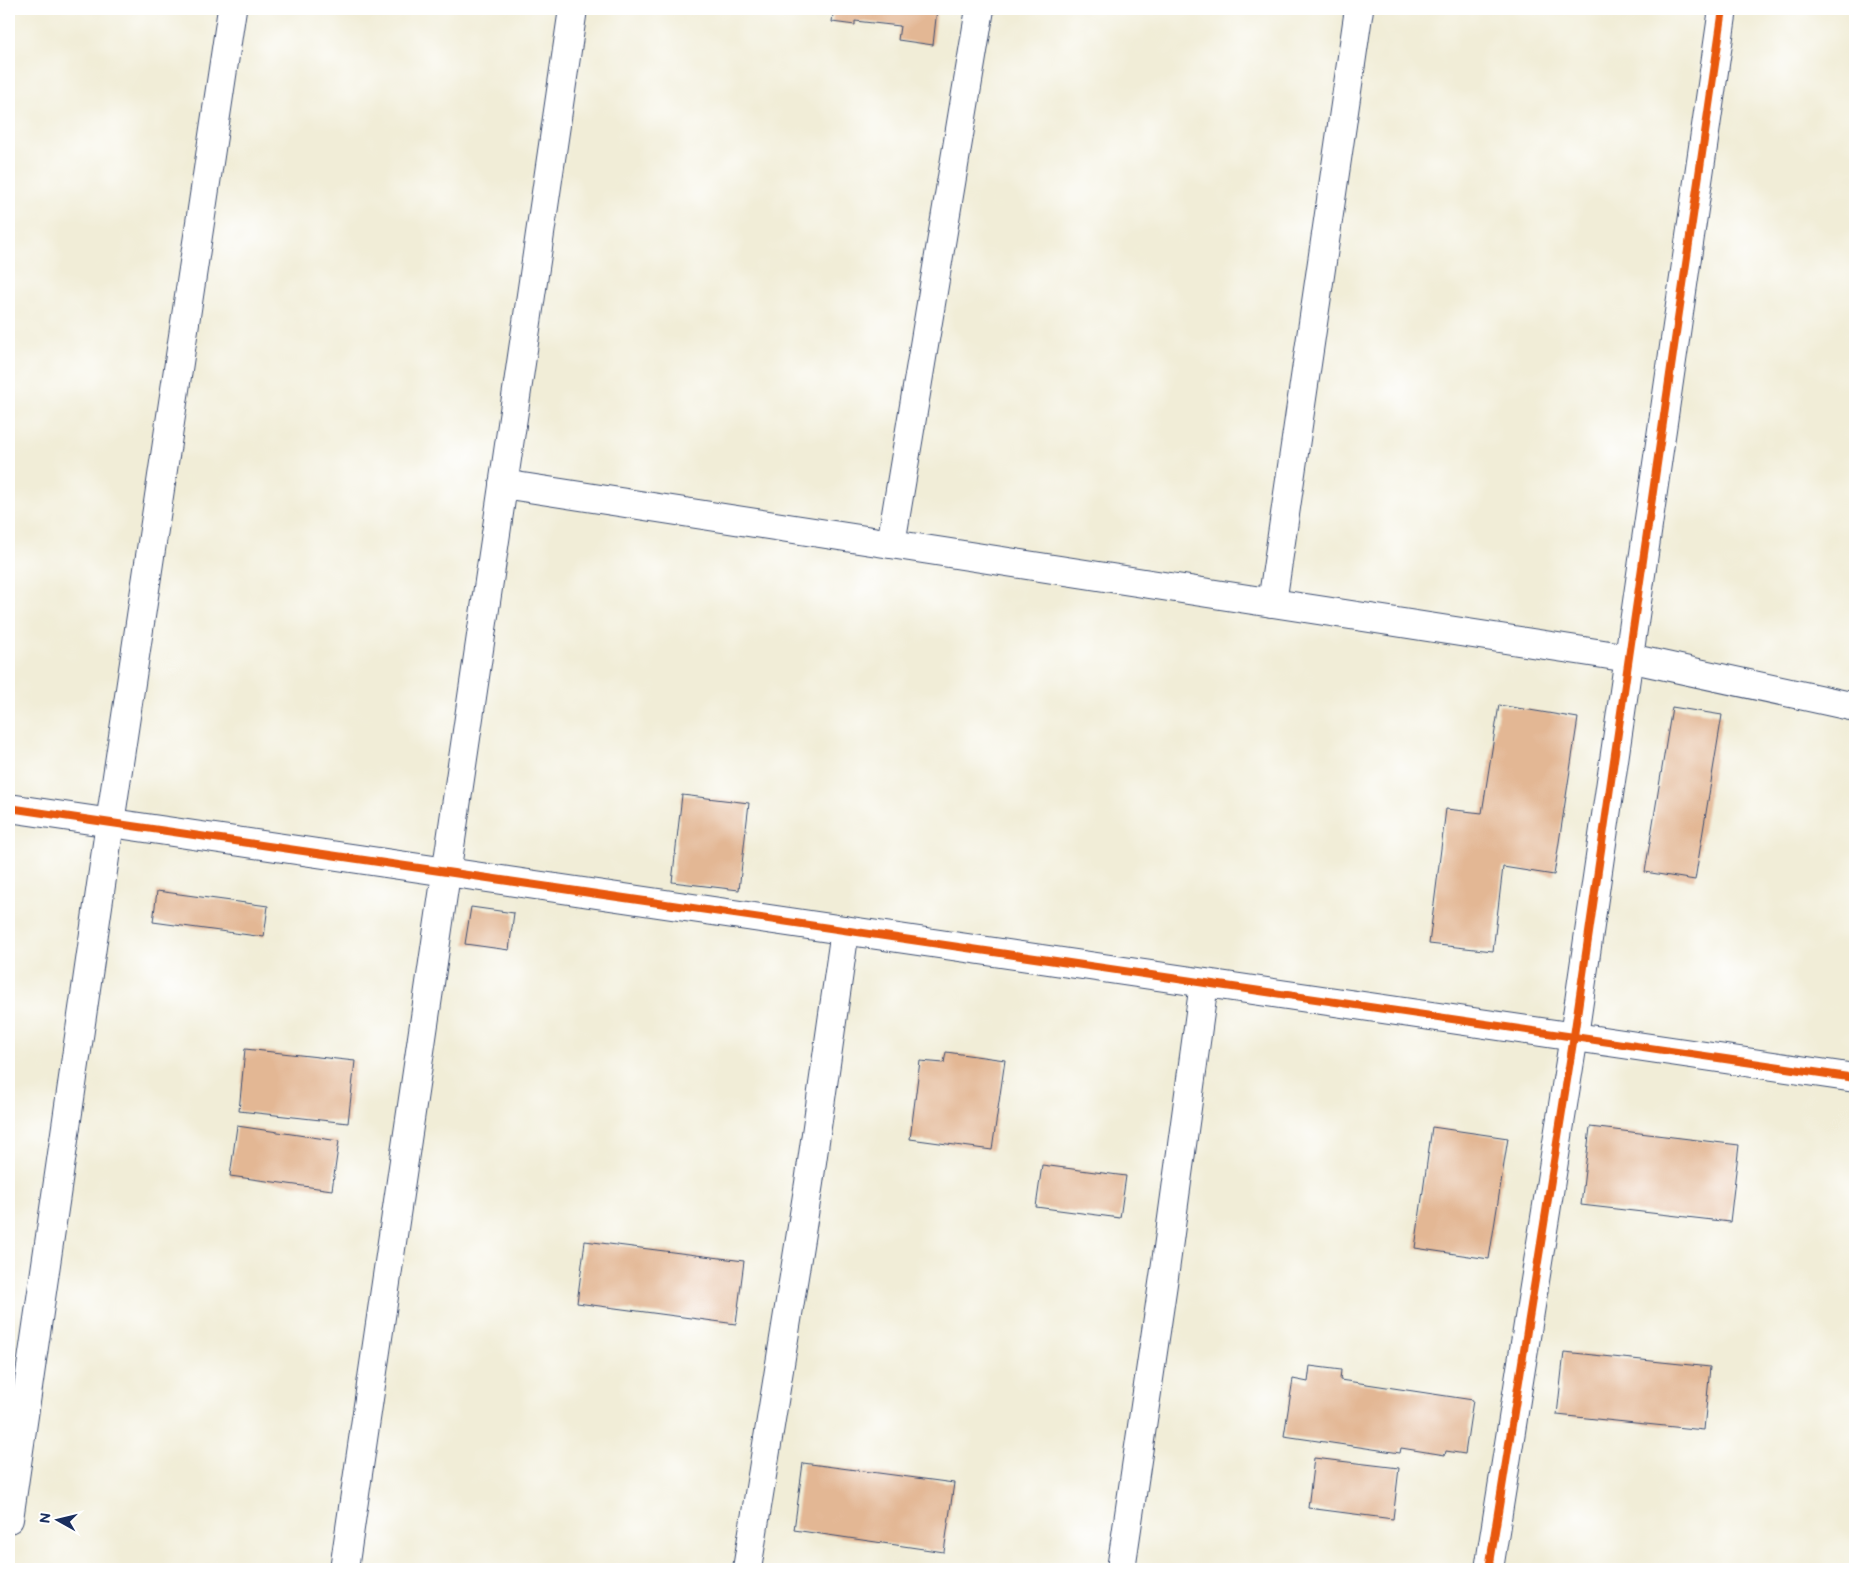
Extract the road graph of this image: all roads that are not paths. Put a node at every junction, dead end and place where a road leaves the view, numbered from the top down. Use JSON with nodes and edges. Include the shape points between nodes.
{"nodes":[{"id":1,"x":232,"y":9,"type":"edge"},
{"id":2,"x":573,"y":9,"type":"edge"},
{"id":3,"x":980,"y":9,"type":"edge"},
{"id":4,"x":1359,"y":9,"type":"edge"},
{"id":5,"x":1723,"y":9,"type":"edge"},
{"id":6,"x":504,"y":484,"type":"junction"},
{"id":7,"x":890,"y":544,"type":"junction"},
{"id":8,"x":1272,"y":603,"type":"junction"},
{"id":9,"x":1629,"y":658,"type":"junction"},
{"id":10,"x":1855,"y":707,"type":"edge"},
{"id":11,"x":9,"y":808,"type":"edge"},
{"id":12,"x":110,"y":823,"type":"junction"},
{"id":13,"x":447,"y":872,"type":"junction"},
{"id":14,"x":845,"y":930,"type":"junction"},
{"id":15,"x":1204,"y":982,"type":"junction"},
{"id":16,"x":1574,"y":1036,"type":"junction"},
{"id":17,"x":1855,"y":1078,"type":"edge"},
{"id":18,"x":9,"y":1519,"type":"edge"},
{"id":19,"x":344,"y":1569,"type":"edge"},
{"id":20,"x":747,"y":1569,"type":"edge"},
{"id":21,"x":1121,"y":1569,"type":"edge"},
{"id":22,"x":1489,"y":1569,"type":"edge"}],
"edges":[{"from":1,"to":12,"type":"street"},
{"from":2,"to":6,"type":"street"},
{"from":3,"to":7,"type":"street"},
{"from":4,"to":8,"type":"street"},
{"from":5,"to":9,"type":"street"},
{"from":6,"to":7,"type":"street"},
{"from":6,"to":13,"type":"street"},
{"from":7,"to":8,"type":"street"},
{"from":8,"to":9,"type":"street"},
{"from":9,"to":10,"type":"street"},
{"from":9,"to":16,"type":"street"},
{"from":11,"to":12,"type":"street"},
{"from":12,"to":13,"type":"street"},
{"from":12,"to":18,"type":"street"},
{"from":13,"to":14,"type":"street"},
{"from":13,"to":19,"type":"street"},
{"from":14,"to":15,"type":"street"},
{"from":14,"to":20,"type":"street"},
{"from":15,"to":16,"type":"street"},
{"from":15,"to":21,"type":"street"},
{"from":16,"to":17,"type":"street"},
{"from":16,"to":22,"type":"street"}]}
